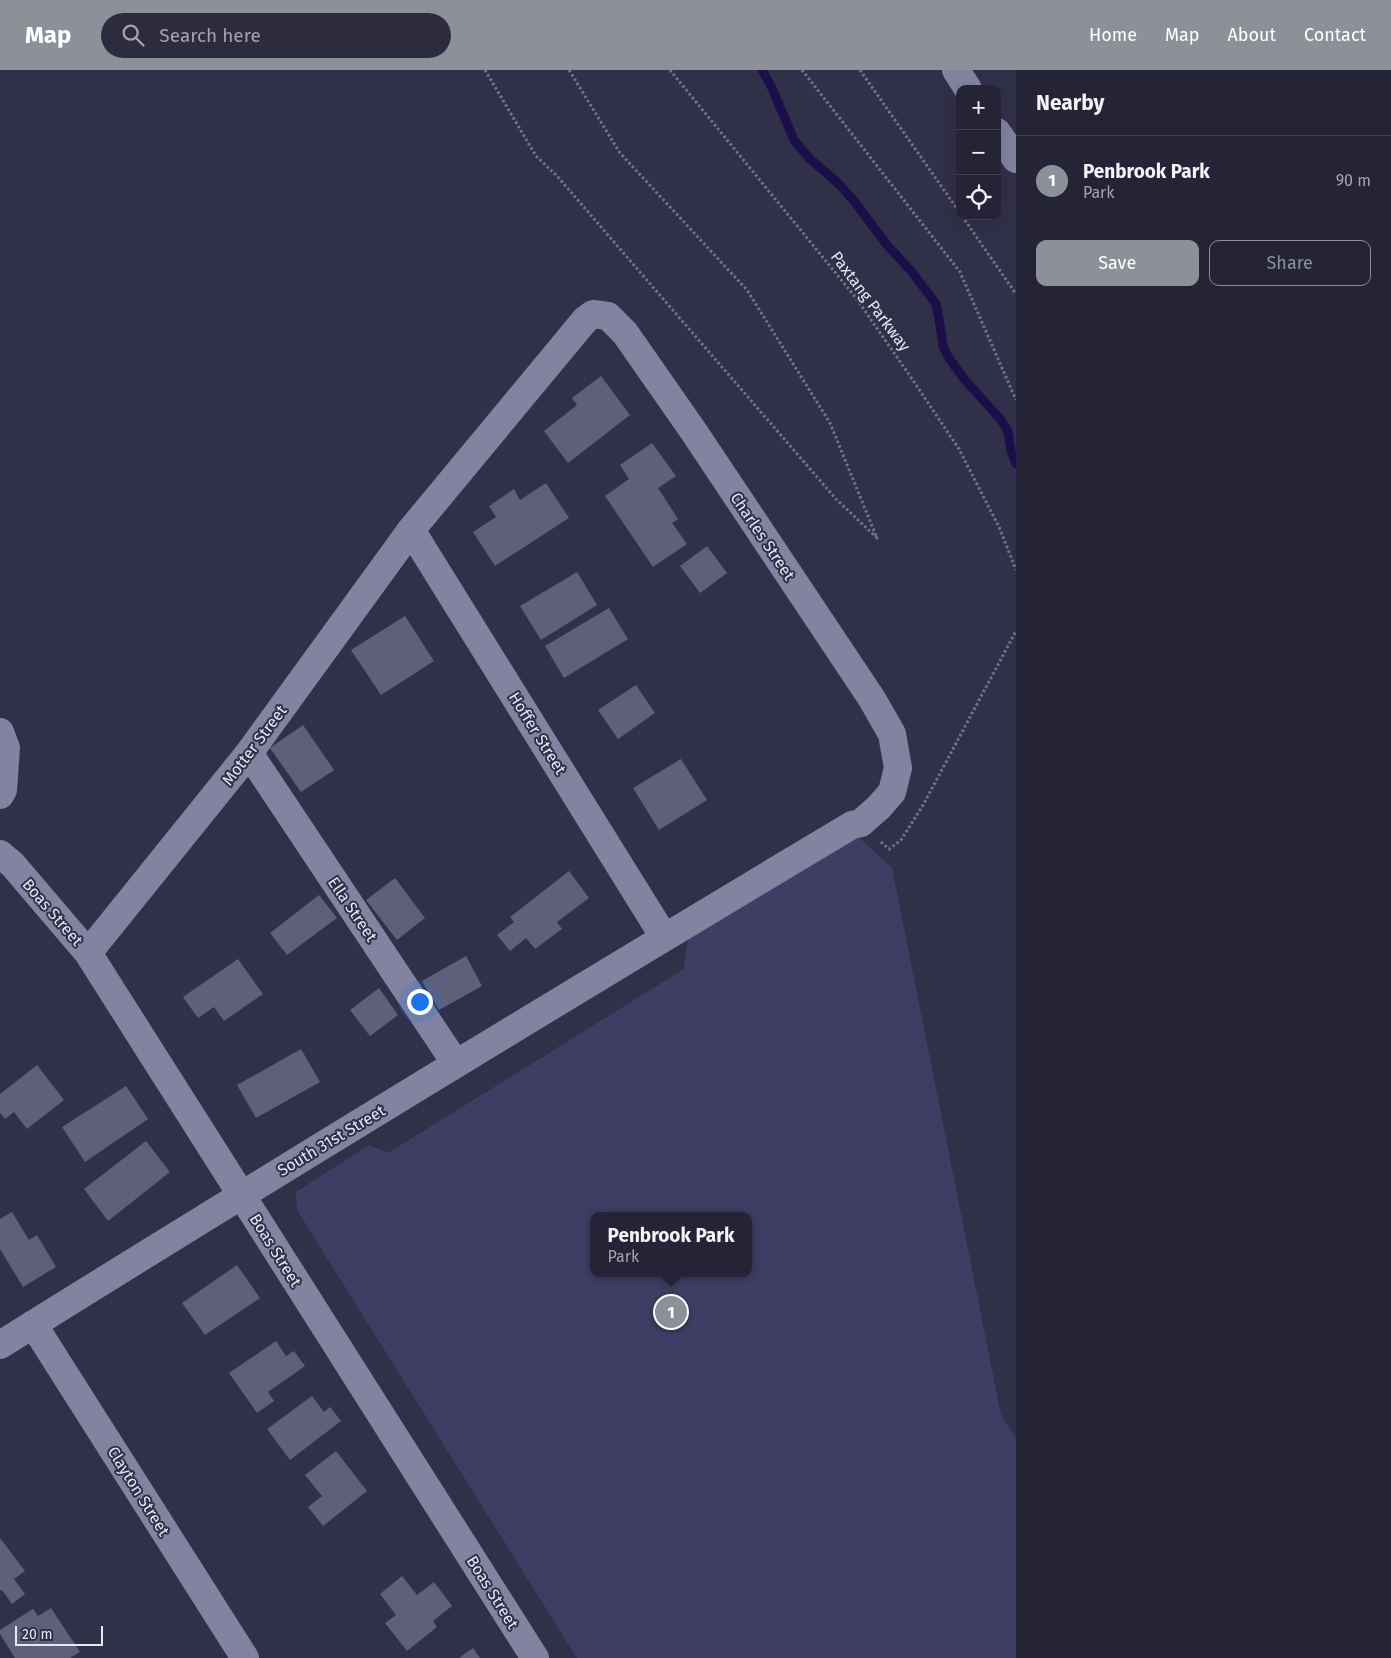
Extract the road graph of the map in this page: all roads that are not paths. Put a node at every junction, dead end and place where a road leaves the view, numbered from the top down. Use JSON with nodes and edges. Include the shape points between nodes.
{"nodes":[{"id":1,"x":956,"y":70,"type":"edge"},
{"id":2,"x":965,"y":85,"type":"edge"},
{"id":3,"x":1001,"y":138,"type":"edge"},
{"id":4,"x":1016,"y":159,"type":"edge"},
{"id":5,"x":411,"y":530,"type":"junction"},
{"id":6,"x":0,"y":732,"type":"edge"},
{"id":7,"x":249,"y":753,"type":"junction"},
{"id":8,"x":0,"y":795,"type":"edge"},
{"id":9,"x":0,"y":854,"type":"edge"},
{"id":10,"x":664,"y":937,"type":"junction"},
{"id":11,"x":88,"y":953,"type":"junction"},
{"id":12,"x":456,"y":1064,"type":"junction"},
{"id":13,"x":241,"y":1195,"type":"junction"},
{"id":14,"x":33,"y":1324,"type":"junction"},
{"id":15,"x":0,"y":1345,"type":"edge"},
{"id":16,"x":245,"y":1658,"type":"edge"},
{"id":17,"x":535,"y":1658,"type":"edge"}],
"edges":[{"from":1,"to":2,"type":"street"},
{"from":3,"to":4,"type":"street"},
{"from":5,"to":7,"type":"street","name":"Motter Street"},
{"from":5,"to":10,"type":"street","name":"Hoffer Street"},
{"from":5,"to":10,"type":"street","name":"Charles Street","via":[[585,320],[593,314],[608,316],[625,333],[689,425],[872,699],[892,734],[898,768],[892,792],[879,807],[861,823],[852,825]]},
{"from":6,"to":8,"type":"street","via":[[6,748]]},
{"from":7,"to":11,"type":"street","name":"Motter Street"},
{"from":7,"to":12,"type":"street","name":"Ella Street"},
{"from":9,"to":11,"type":"street","name":"Boas Street"},
{"from":10,"to":12,"type":"street","name":"South 31st Street"},
{"from":11,"to":13,"type":"street","name":"Boas Street"},
{"from":12,"to":13,"type":"street","name":"South 31st Street"},
{"from":13,"to":14,"type":"street","name":"South 31st Street"},
{"from":13,"to":17,"type":"street","name":"Boas Street"},
{"from":14,"to":15,"type":"street","name":"South 31st Street"},
{"from":14,"to":16,"type":"street","name":"Clayton Street"}]}
